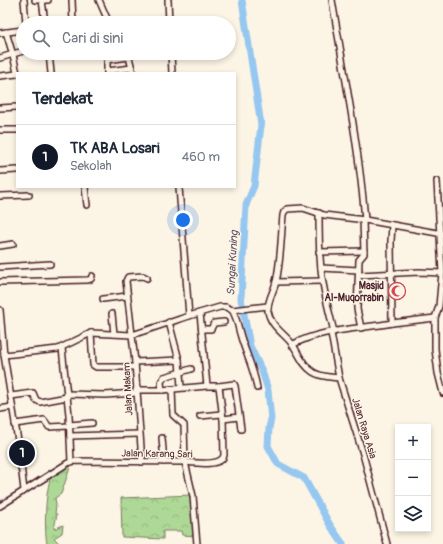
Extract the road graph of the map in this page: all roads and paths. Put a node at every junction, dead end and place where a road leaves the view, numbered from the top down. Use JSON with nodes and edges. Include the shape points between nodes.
{"nodes":[{"id":1,"x":24,"y":0,"type":"edge"},
{"id":2,"x":35,"y":0,"type":"edge"},
{"id":3,"x":42,"y":0,"type":"edge"},
{"id":4,"x":48,"y":0,"type":"edge"},
{"id":5,"x":72,"y":0,"type":"edge"},
{"id":6,"x":99,"y":0,"type":"edge"},
{"id":7,"x":168,"y":0,"type":"edge"},
{"id":8,"x":332,"y":0,"type":"edge"},
{"id":9,"x":25,"y":16,"type":"edge"},
{"id":10,"x":44,"y":16,"type":"edge"},
{"id":11,"x":73,"y":16,"type":"edge"},
{"id":12,"x":106,"y":16,"type":"edge"},
{"id":13,"x":169,"y":16,"type":"edge"},
{"id":14,"x":16,"y":31,"type":"edge"},
{"id":15,"x":3,"y":32,"type":"edge"},
{"id":16,"x":16,"y":54,"type":"edge"},
{"id":17,"x":13,"y":55,"type":"junction"},
{"id":18,"x":0,"y":58,"type":"edge"},
{"id":19,"x":50,"y":60,"type":"edge"},
{"id":20,"x":107,"y":60,"type":"edge"},
{"id":21,"x":129,"y":60,"type":"edge"},
{"id":22,"x":171,"y":60,"type":"edge"},
{"id":23,"x":132,"y":70,"type":"edge"},
{"id":24,"x":17,"y":72,"type":"edge"},
{"id":25,"x":51,"y":72,"type":"edge"},
{"id":26,"x":107,"y":72,"type":"edge"},
{"id":27,"x":172,"y":72,"type":"edge"},
{"id":28,"x":16,"y":73,"type":"edge"},
{"id":29,"x":0,"y":76,"type":"edge"},
{"id":30,"x":16,"y":107,"type":"edge"},
{"id":31,"x":0,"y":108,"type":"edge"},
{"id":32,"x":0,"y":130,"type":"edge"},
{"id":33,"x":16,"y":130,"type":"edge"},
{"id":34,"x":16,"y":170,"type":"edge"},
{"id":35,"x":0,"y":171,"type":"edge"},
{"id":36,"x":437,"y":181,"type":"dead end"},
{"id":37,"x":85,"y":188,"type":"edge"},
{"id":38,"x":179,"y":188,"type":"edge"},
{"id":39,"x":29,"y":195,"type":"dead end"},
{"id":40,"x":0,"y":196,"type":"edge"},
{"id":41,"x":86,"y":205,"type":"dead end"},
{"id":42,"x":319,"y":213,"type":"junction"},
{"id":43,"x":364,"y":220,"type":"junction"},
{"id":44,"x":392,"y":225,"type":"junction"},
{"id":45,"x":442,"y":233,"type":"edge"},
{"id":46,"x":13,"y":244,"type":"dead end"},
{"id":47,"x":0,"y":246,"type":"edge"},
{"id":48,"x":364,"y":251,"type":"junction"},
{"id":49,"x":319,"y":252,"type":"junction"},
{"id":50,"x":50,"y":264,"type":"dead end"},
{"id":51,"x":0,"y":267,"type":"edge"},
{"id":52,"x":321,"y":268,"type":"junction"},
{"id":53,"x":359,"y":273,"type":"junction"},
{"id":54,"x":442,"y":273,"type":"junction"},
{"id":55,"x":391,"y":274,"type":"junction"},
{"id":56,"x":92,"y":276,"type":"dead end"},
{"id":57,"x":147,"y":278,"type":"dead end"},
{"id":58,"x":0,"y":282,"type":"edge"},
{"id":59,"x":276,"y":282,"type":"junction"},
{"id":60,"x":322,"y":282,"type":"junction"},
{"id":61,"x":127,"y":296,"type":"junction"},
{"id":62,"x":103,"y":299,"type":"dead end"},
{"id":63,"x":268,"y":306,"type":"junction"},
{"id":64,"x":0,"y":310,"type":"edge"},
{"id":65,"x":232,"y":310,"type":"junction"},
{"id":66,"x":200,"y":313,"type":"junction"},
{"id":67,"x":112,"y":314,"type":"dead end"},
{"id":68,"x":189,"y":316,"type":"junction"},
{"id":69,"x":435,"y":318,"type":"junction"},
{"id":70,"x":169,"y":322,"type":"junction"},
{"id":71,"x":224,"y":322,"type":"dead end"},
{"id":72,"x":392,"y":323,"type":"junction"},
{"id":73,"x":361,"y":328,"type":"junction"},
{"id":74,"x":202,"y":329,"type":"junction"},
{"id":75,"x":333,"y":332,"type":"junction"},
{"id":76,"x":91,"y":333,"type":"junction"},
{"id":77,"x":114,"y":334,"type":"junction"},
{"id":78,"x":132,"y":335,"type":"junction"},
{"id":79,"x":292,"y":345,"type":"junction"},
{"id":80,"x":62,"y":348,"type":"junction"},
{"id":81,"x":4,"y":355,"type":"junction"},
{"id":82,"x":179,"y":360,"type":"junction"},
{"id":83,"x":135,"y":365,"type":"junction"},
{"id":84,"x":191,"y":369,"type":"dead end"},
{"id":85,"x":180,"y":373,"type":"junction"},
{"id":86,"x":339,"y":378,"type":"junction"},
{"id":87,"x":206,"y":386,"type":"junction"},
{"id":88,"x":219,"y":386,"type":"junction"},
{"id":89,"x":181,"y":387,"type":"junction"},
{"id":90,"x":257,"y":388,"type":"dead end"},
{"id":91,"x":172,"y":389,"type":"junction"},
{"id":92,"x":162,"y":390,"type":"junction"},
{"id":93,"x":136,"y":391,"type":"junction"},
{"id":94,"x":443,"y":393,"type":"edge"},
{"id":95,"x":11,"y":396,"type":"junction"},
{"id":96,"x":67,"y":396,"type":"junction"},
{"id":97,"x":12,"y":407,"type":"junction"},
{"id":98,"x":0,"y":409,"type":"edge"},
{"id":99,"x":200,"y":416,"type":"dead end"},
{"id":100,"x":223,"y":416,"type":"junction"},
{"id":101,"x":239,"y":417,"type":"junction"},
{"id":102,"x":92,"y":423,"type":"dead end"},
{"id":103,"x":15,"y":424,"type":"junction"},
{"id":104,"x":69,"y":426,"type":"junction"},
{"id":105,"x":241,"y":429,"type":"dead end"},
{"id":106,"x":139,"y":434,"type":"junction"},
{"id":107,"x":70,"y":436,"type":"junction"},
{"id":108,"x":162,"y":438,"type":"dead end"},
{"id":109,"x":71,"y":462,"type":"junction"},
{"id":110,"x":142,"y":462,"type":"junction"},
{"id":111,"x":164,"y":462,"type":"junction"},
{"id":112,"x":186,"y":462,"type":"junction"},
{"id":113,"x":24,"y":490,"type":"junction"},
{"id":114,"x":0,"y":506,"type":"edge"},
{"id":115,"x":197,"y":544,"type":"edge"},
{"id":116,"x":387,"y":544,"type":"edge"}],
"edges":[{"from":1,"to":9,"type":"street"},
{"from":2,"to":3,"type":"street"},
{"from":3,"to":4,"type":"street"},
{"from":3,"to":10,"type":"street"},
{"from":5,"to":11,"type":"street"},
{"from":6,"to":12,"type":"street"},
{"from":7,"to":13,"type":"street"},
{"from":8,"to":43,"type":"street","via":[[349,97]]},
{"from":14,"to":15,"type":"street"},
{"from":15,"to":17,"type":"street"},
{"from":16,"to":17,"type":"street"},
{"from":17,"to":18,"type":"street"},
{"from":17,"to":24,"type":"street"},
{"from":19,"to":25,"type":"street"},
{"from":20,"to":26,"type":"street"},
{"from":21,"to":23,"type":"street"},
{"from":22,"to":27,"type":"street"},
{"from":23,"to":26,"type":"street"},
{"from":28,"to":29,"type":"street"},
{"from":30,"to":31,"type":"street"},
{"from":32,"to":33,"type":"street"},
{"from":34,"to":35,"type":"street"},
{"from":36,"to":45,"type":"street"},
{"from":37,"to":41,"type":"street"},
{"from":38,"to":68,"type":"street"},
{"from":39,"to":40,"type":"street"},
{"from":42,"to":43,"type":"street"},
{"from":42,"to":49,"type":"street","name":"Jalan Raya Asia"},
{"from":42,"to":59,"type":"street","via":[[303,208],[287,209],[284,212]]},
{"from":43,"to":44,"type":"street"},
{"from":43,"to":48,"type":"street"},
{"from":44,"to":45,"type":"street"},
{"from":44,"to":55,"type":"street"},
{"from":45,"to":54,"type":"street"},
{"from":46,"to":47,"type":"street"},
{"from":48,"to":49,"type":"street"},
{"from":48,"to":53,"type":"street","via":[[359,260]]},
{"from":49,"to":52,"type":"street","name":"Jalan Raya Asia"},
{"from":50,"to":51,"type":"street"},
{"from":52,"to":53,"type":"street"},
{"from":52,"to":60,"type":"street","name":"Jalan Raya Asia"},
{"from":53,"to":55,"type":"street"},
{"from":53,"to":73,"type":"street","via":[[357,309]]},
{"from":54,"to":55,"type":"street"},
{"from":54,"to":69,"type":"street","via":[[440,302]]},
{"from":55,"to":72,"type":"street"},
{"from":56,"to":58,"type":"street","via":[[88,280]]},
{"from":57,"to":61,"type":"street","name":"Jalan Makam","via":[[128,277]]},
{"from":59,"to":60,"type":"street"},
{"from":59,"to":63,"type":"street"},
{"from":60,"to":75,"type":"street","name":"Jalan Raya Asia"},
{"from":61,"to":62,"type":"street"},
{"from":61,"to":78,"type":"street","name":"Jalan Makam"},
{"from":63,"to":65,"type":"street"},
{"from":63,"to":79,"type":"street","via":[[271,320]]},
{"from":64,"to":81,"type":"street"},
{"from":65,"to":66,"type":"street","via":[[220,307]]},
{"from":65,"to":90,"type":"street","via":[[251,362]]},
{"from":66,"to":68,"type":"street"},
{"from":66,"to":74,"type":"street"},
{"from":67,"to":77,"type":"street"},
{"from":68,"to":70,"type":"street"},
{"from":69,"to":72,"type":"street"},
{"from":69,"to":94,"type":"street","via":[[438,373]]},
{"from":70,"to":78,"type":"street"},
{"from":70,"to":82,"type":"street"},
{"from":71,"to":74,"type":"street","via":[[214,323],[211,329]]},
{"from":72,"to":73,"type":"street"},
{"from":73,"to":75,"type":"street"},
{"from":74,"to":87,"type":"street"},
{"from":75,"to":79,"type":"street","via":[[310,337]]},
{"from":75,"to":86,"type":"street","name":"Jalan Raya Asia"},
{"from":76,"to":77,"type":"street"},
{"from":76,"to":80,"type":"street"},
{"from":76,"to":83,"type":"street","via":[[96,367]]},
{"from":77,"to":78,"type":"street"},
{"from":78,"to":83,"type":"street","name":"Jalan Makam"},
{"from":79,"to":86,"type":"street","via":[[312,372]]},
{"from":80,"to":81,"type":"street"},
{"from":80,"to":96,"type":"street"},
{"from":81,"to":95,"type":"street"},
{"from":82,"to":83,"type":"street"},
{"from":82,"to":85,"type":"street"},
{"from":83,"to":93,"type":"street","name":"Jalan Makam"},
{"from":84,"to":85,"type":"street"},
{"from":85,"to":89,"type":"street"},
{"from":85,"to":92,"type":"street","via":[[164,377],[161,382]]},
{"from":86,"to":116,"type":"street","name":"Jalan Raya Asia"},
{"from":87,"to":88,"type":"street"},
{"from":87,"to":89,"type":"street"},
{"from":88,"to":100,"type":"street","name":"Jalan Karang Sari"},
{"from":88,"to":101,"type":"street","via":[[235,386]]},
{"from":89,"to":91,"type":"street"},
{"from":91,"to":92,"type":"street"},
{"from":91,"to":112,"type":"street","via":[[173,415],[184,425]]},
{"from":92,"to":93,"type":"street"},
{"from":93,"to":96,"type":"street"},
{"from":93,"to":106,"type":"street","name":"Jalan Makam"},
{"from":95,"to":96,"type":"street","via":[[33,393],[40,402]]},
{"from":95,"to":97,"type":"street"},
{"from":96,"to":104,"type":"street"},
{"from":97,"to":98,"type":"street"},
{"from":97,"to":103,"type":"street"},
{"from":99,"to":100,"type":"street"},
{"from":100,"to":101,"type":"street"},
{"from":100,"to":112,"type":"street","name":"Jalan Karang Sari","via":[[224,458],[209,463]]},
{"from":101,"to":105,"type":"street"},
{"from":102,"to":104,"type":"street"},
{"from":103,"to":104,"type":"street","via":[[44,420],[49,427]]},
{"from":103,"to":113,"type":"street"},
{"from":104,"to":107,"type":"street"},
{"from":106,"to":107,"type":"street"},
{"from":106,"to":110,"type":"street","name":"Jalan Makam"},
{"from":107,"to":109,"type":"street"},
{"from":108,"to":111,"type":"street"},
{"from":109,"to":110,"type":"street","name":"Jalan Karang Sari"},
{"from":109,"to":113,"type":"street"},
{"from":110,"to":111,"type":"street","name":"Jalan Karang Sari"},
{"from":111,"to":112,"type":"street","name":"Jalan Karang Sari"},
{"from":112,"to":115,"type":"street","via":[[193,496]]},
{"from":113,"to":114,"type":"street"}]}
